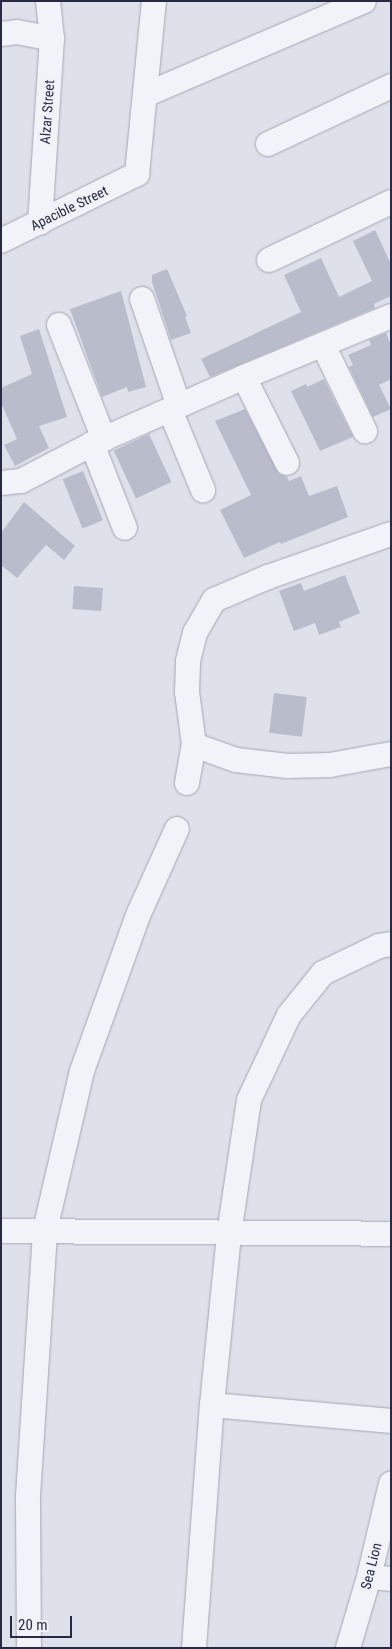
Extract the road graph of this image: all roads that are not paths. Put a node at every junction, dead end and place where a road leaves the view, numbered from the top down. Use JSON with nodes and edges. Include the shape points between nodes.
{"nodes":[{"id":1,"x":48,"y":1,"type":"edge"},
{"id":2,"x":154,"y":1,"type":"edge"},
{"id":3,"x":364,"y":1,"type":"edge"},
{"id":4,"x":1,"y":34,"type":"edge"},
{"id":5,"x":52,"y":39,"type":"junction"},
{"id":6,"x":391,"y":86,"type":"edge"},
{"id":7,"x":145,"y":95,"type":"junction"},
{"id":8,"x":268,"y":144,"type":"dead end"},
{"id":9,"x":391,"y":202,"type":"edge"},
{"id":10,"x":40,"y":223,"type":"junction"},
{"id":11,"x":1,"y":241,"type":"edge"},
{"id":12,"x":269,"y":260,"type":"dead end"},
{"id":13,"x":142,"y":300,"type":"dead end"},
{"id":14,"x":391,"y":316,"type":"edge"},
{"id":15,"x":59,"y":325,"type":"dead end"},
{"id":16,"x":322,"y":345,"type":"junction"},
{"id":17,"x":244,"y":377,"type":"junction"},
{"id":18,"x":174,"y":408,"type":"junction"},
{"id":19,"x":365,"y":431,"type":"dead end"},
{"id":20,"x":98,"y":441,"type":"junction"},
{"id":21,"x":287,"y":463,"type":"dead end"},
{"id":22,"x":1,"y":483,"type":"edge"},
{"id":23,"x":203,"y":490,"type":"dead end"},
{"id":24,"x":125,"y":528,"type":"dead end"},
{"id":25,"x":391,"y":534,"type":"edge"},
{"id":26,"x":194,"y":745,"type":"junction"},
{"id":27,"x":391,"y":754,"type":"edge"},
{"id":28,"x":187,"y":783,"type":"dead end"},
{"id":29,"x":177,"y":829,"type":"dead end"},
{"id":30,"x":391,"y":944,"type":"edge"},
{"id":31,"x":45,"y":1230,"type":"junction"},
{"id":32,"x":1,"y":1231,"type":"edge"},
{"id":33,"x":229,"y":1234,"type":"junction"},
{"id":34,"x":391,"y":1234,"type":"edge"},
{"id":35,"x":212,"y":1405,"type":"junction"},
{"id":36,"x":391,"y":1422,"type":"edge"},
{"id":37,"x":391,"y":1484,"type":"edge"},
{"id":38,"x":380,"y":1578,"type":"edge"},
{"id":39,"x":29,"y":1648,"type":"edge"},
{"id":40,"x":194,"y":1648,"type":"edge"},
{"id":41,"x":348,"y":1648,"type":"edge"}],
"edges":[{"from":1,"to":5,"type":"street","name":"Alzar Street"},
{"from":2,"to":7,"type":"street"},
{"from":3,"to":7,"type":"street"},
{"from":4,"to":5,"type":"street","via":[[17,32]]},
{"from":5,"to":10,"type":"street","name":"Alzar Street"},
{"from":6,"to":8,"type":"street"},
{"from":7,"to":10,"type":"street","name":"Apacible Street","via":[[137,174]]},
{"from":9,"to":12,"type":"street"},
{"from":10,"to":11,"type":"street","name":"Apacible Street"},
{"from":13,"to":18,"type":"street"},
{"from":14,"to":16,"type":"street"},
{"from":15,"to":20,"type":"street"},
{"from":16,"to":17,"type":"street"},
{"from":16,"to":19,"type":"street"},
{"from":17,"to":18,"type":"street"},
{"from":17,"to":21,"type":"street"},
{"from":18,"to":20,"type":"street"},
{"from":18,"to":23,"type":"street"},
{"from":20,"to":22,"type":"street","via":[[21,481]]},
{"from":20,"to":24,"type":"street"},
{"from":25,"to":26,"type":"street","via":[[268,577],[214,600],[195,633],[188,660],[187,692]]},
{"from":26,"to":27,"type":"street","via":[[236,760],[288,766],[330,765]]},
{"from":26,"to":28,"type":"street"},
{"from":29,"to":31,"type":"street","via":[[139,914],[82,1071]]},
{"from":30,"to":33,"type":"street","via":[[378,946],[322,974],[289,1015],[249,1100]]},
{"from":31,"to":32,"type":"street"},
{"from":31,"to":33,"type":"street"},
{"from":31,"to":39,"type":"street","via":[[28,1496]]},
{"from":33,"to":34,"type":"street"},
{"from":33,"to":35,"type":"street"},
{"from":35,"to":36,"type":"street"},
{"from":35,"to":40,"type":"street"},
{"from":37,"to":38,"type":"street","name":"Sea Lion"},
{"from":38,"to":41,"type":"street","name":"Sea Lion"}]}
